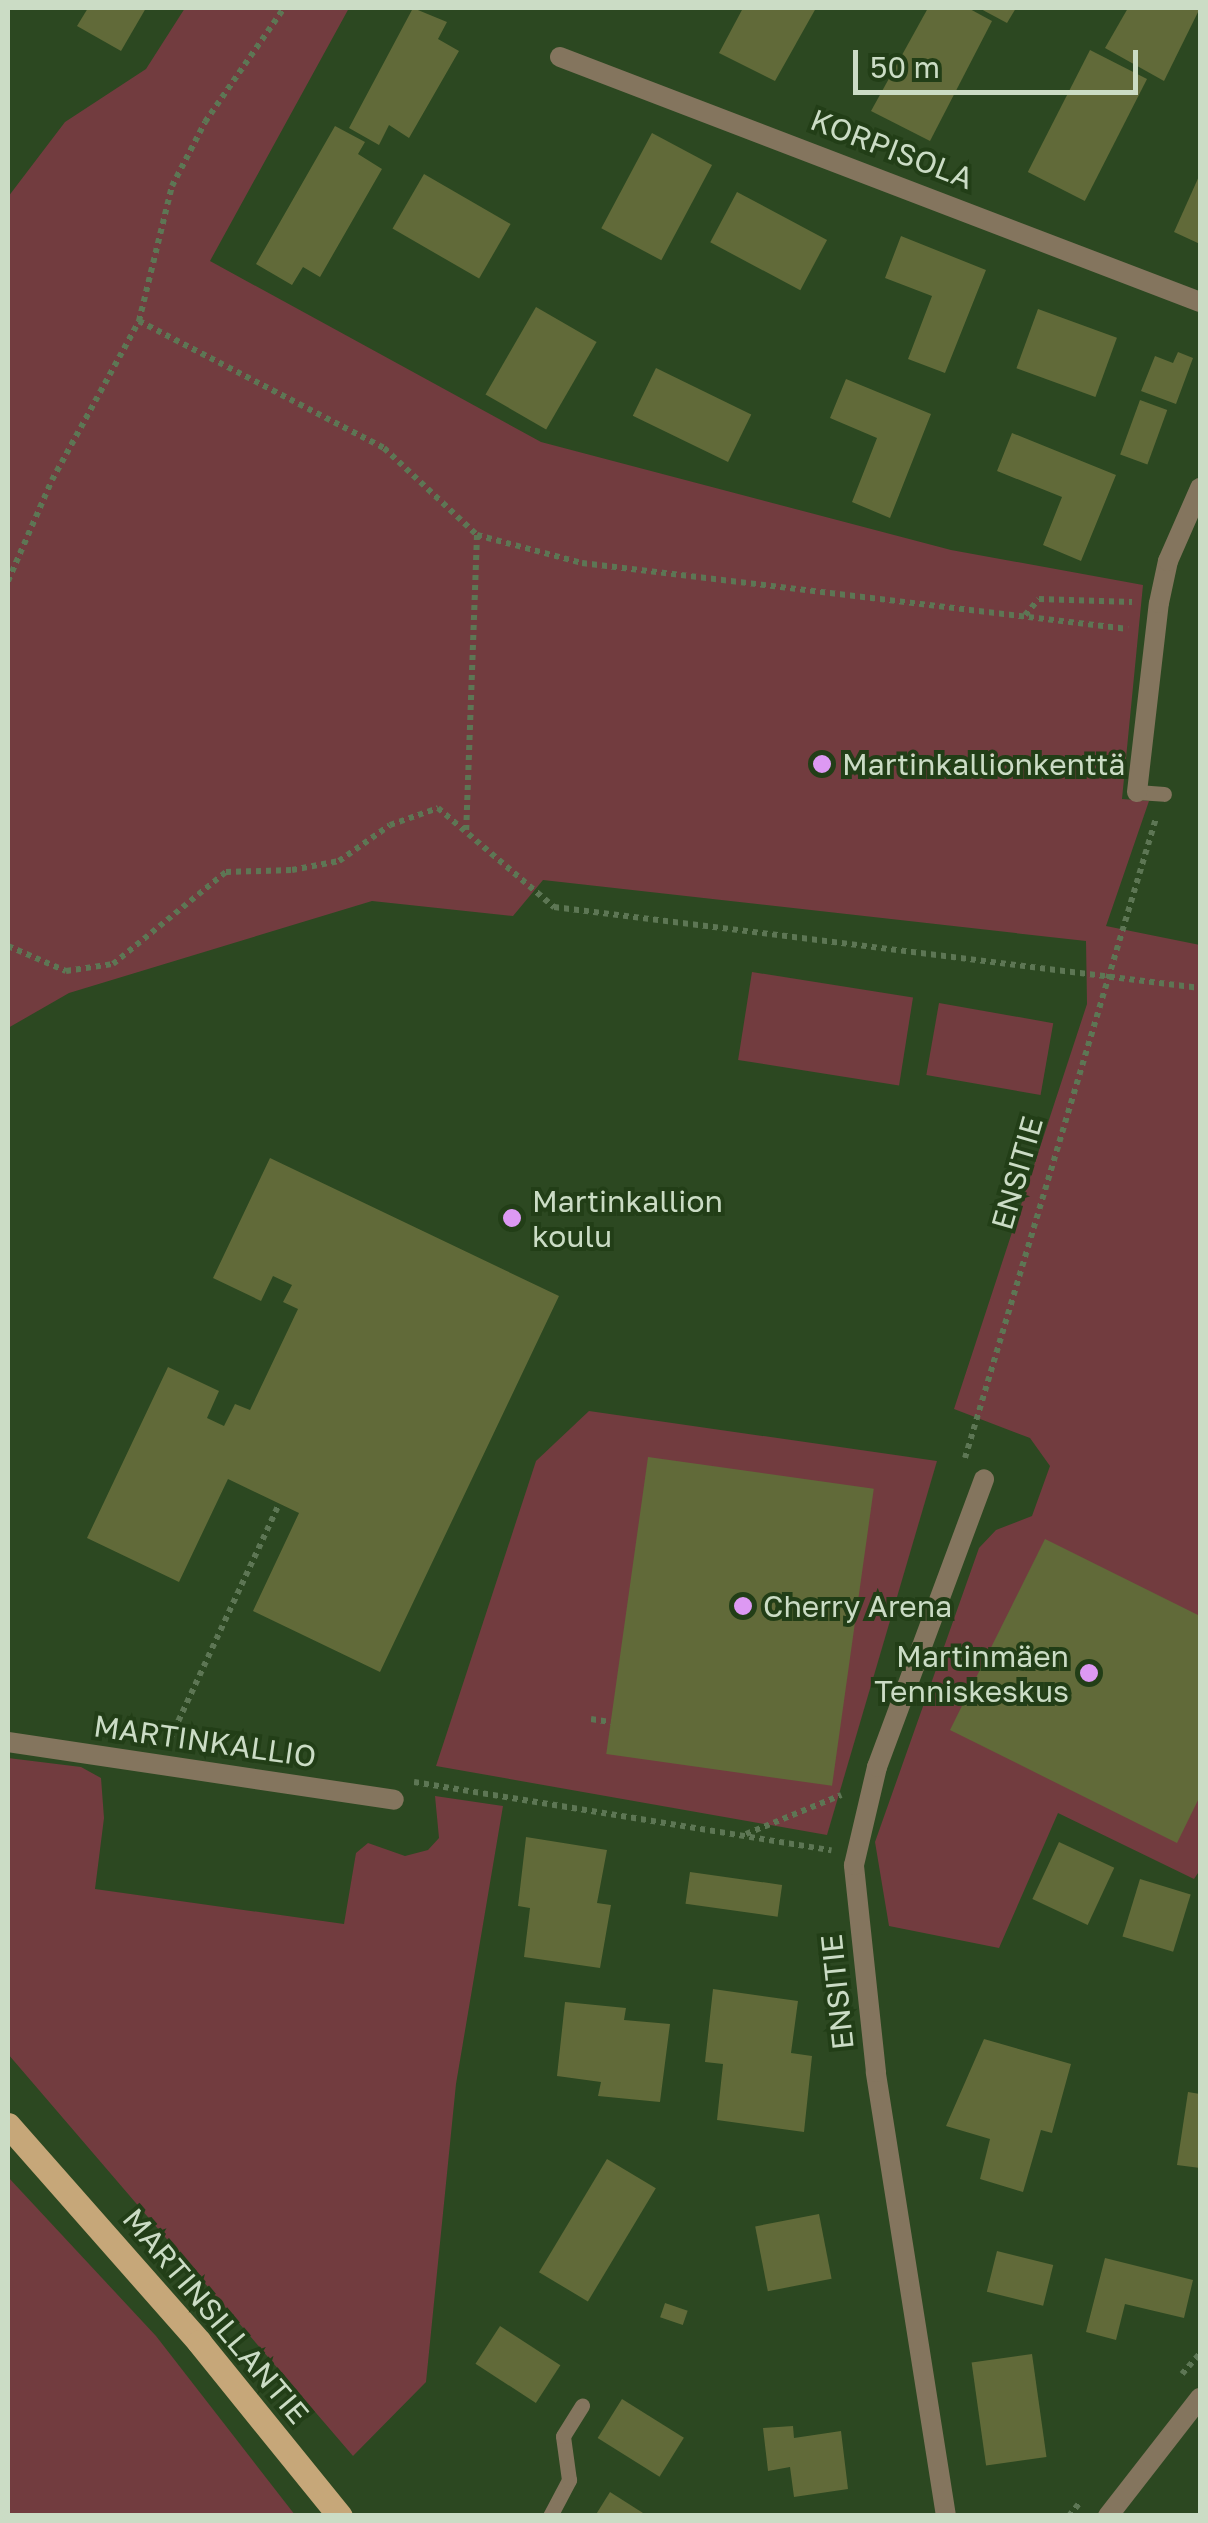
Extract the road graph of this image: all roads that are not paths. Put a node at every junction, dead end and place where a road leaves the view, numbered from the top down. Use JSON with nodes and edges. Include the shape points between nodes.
{"nodes":[{"id":1,"x":560,"y":57,"type":"dead end"},
{"id":2,"x":1200,"y":302,"type":"edge"},
{"id":3,"x":1200,"y":488,"type":"edge"},
{"id":4,"x":1136,"y":792,"type":"joint"},
{"id":5,"x":1164,"y":794,"type":"road end"},
{"id":6,"x":984,"y":1479,"type":"dead end"},
{"id":7,"x":8,"y":1742,"type":"edge"},
{"id":8,"x":394,"y":1800,"type":"dead end"},
{"id":9,"x":8,"y":2125,"type":"edge"},
{"id":10,"x":8,"y":2136,"type":"edge"},
{"id":11,"x":39,"y":2162,"type":"junction"},
{"id":12,"x":1200,"y":2398,"type":"edge"},
{"id":13,"x":582,"y":2405,"type":"dead end"},
{"id":14,"x":340,"y":2516,"type":"edge"},
{"id":15,"x":550,"y":2516,"type":"edge"},
{"id":16,"x":946,"y":2516,"type":"edge"},
{"id":17,"x":1108,"y":2516,"type":"edge"}],
"edges":[{"from":1,"to":2,"type":"street","name":"KORPISOLA"},
{"from":3,"to":4,"type":"street","via":[[1168,561],[1158,604]]},
{"from":4,"to":5,"type":"lane"},
{"from":6,"to":16,"type":"street","name":"ENSITIE","via":[[877,1767],[854,1864],[876,2072]]},
{"from":7,"to":8,"type":"street","name":"MARTINKALLIO"},
{"from":9,"to":11,"type":"main road","name":"MARTINSILLANTIE"},
{"from":10,"to":11,"type":"main road","name":"MARTINSILLANTIE"},
{"from":11,"to":14,"type":"main road","name":"MARTINSILLANTIE","via":[[199,2342]]},
{"from":12,"to":17,"type":"street"},
{"from":13,"to":15,"type":"lane","via":[[563,2436],[569,2480]]}]}
